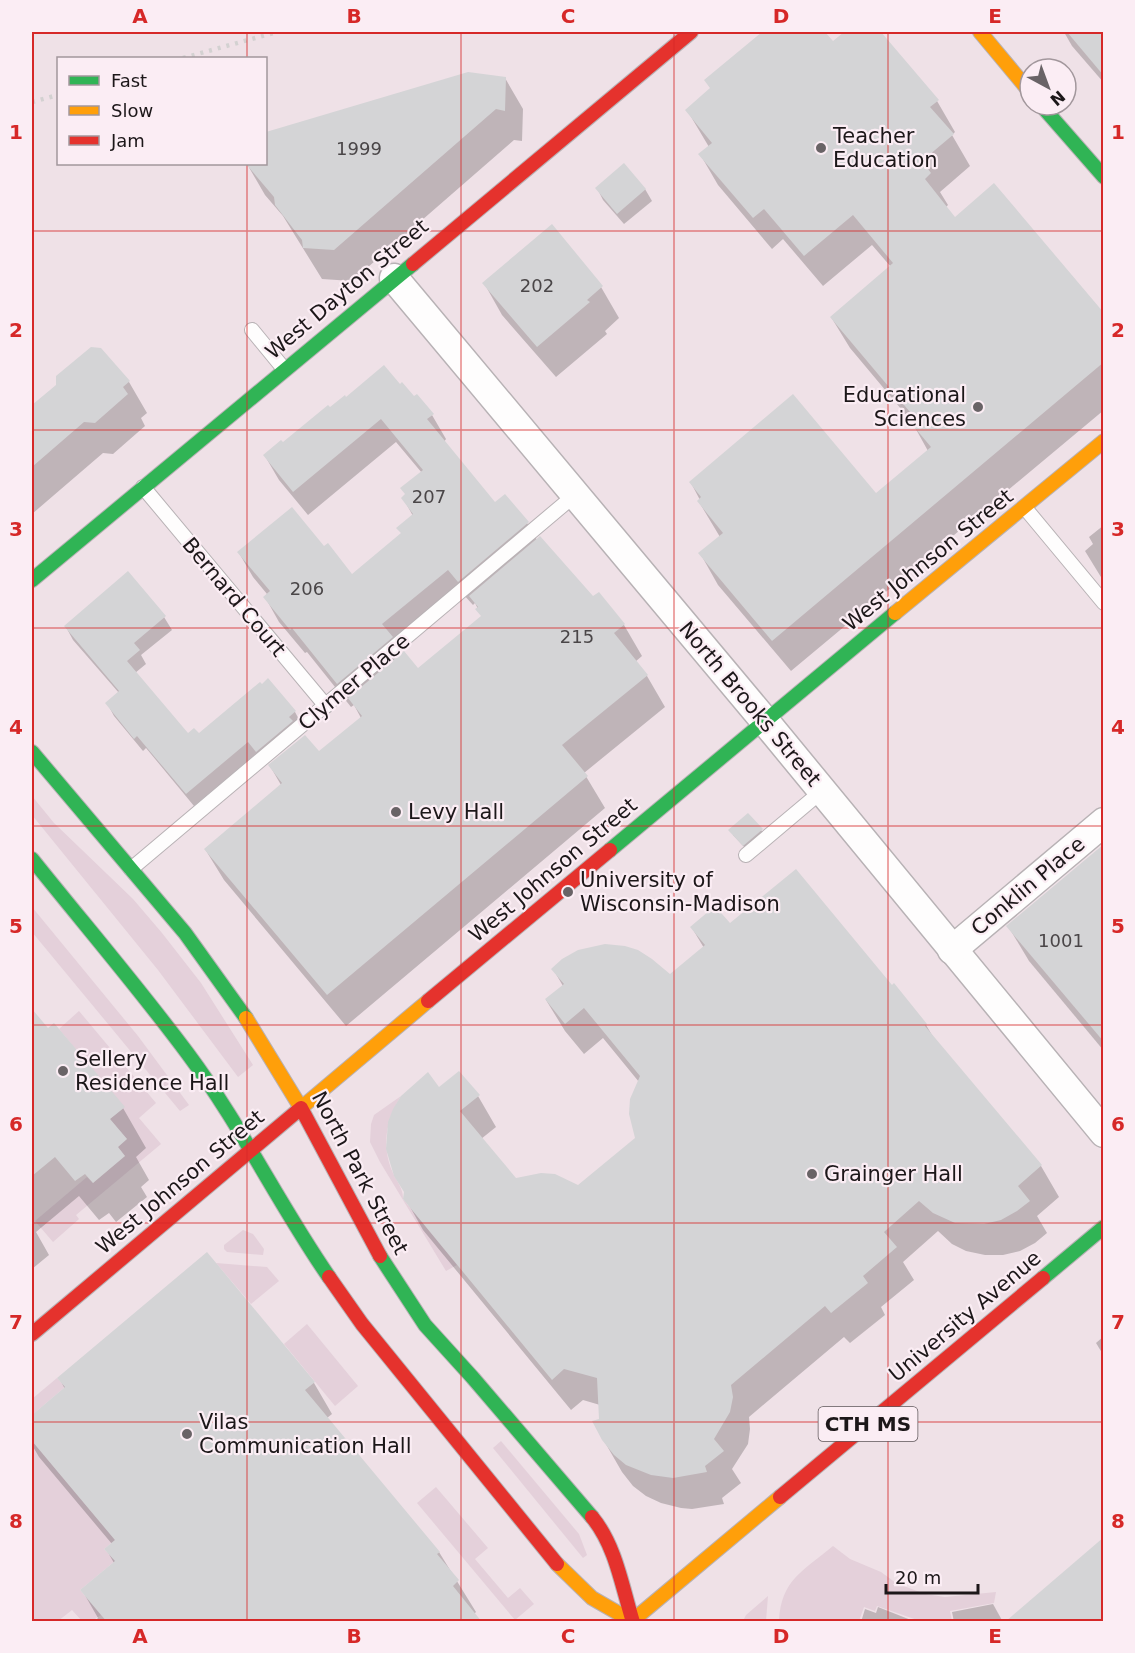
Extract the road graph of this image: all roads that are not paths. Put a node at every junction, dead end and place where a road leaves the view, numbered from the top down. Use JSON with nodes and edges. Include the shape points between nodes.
{"nodes":[{"id":1,"x":692,"y":32,"type":"edge"},
{"id":2,"x":980,"y":32,"type":"edge"},
{"id":3,"x":1018,"y":78,"type":"edge"},
{"id":4,"x":1052,"y":117,"type":"edge"},
{"id":5,"x":1104,"y":177,"type":"edge"},
{"id":6,"x":394,"y":278,"type":"junction"},
{"id":7,"x":252,"y":330,"type":"dead end"},
{"id":8,"x":284,"y":369,"type":"junction"},
{"id":9,"x":1104,"y":441,"type":"edge"},
{"id":10,"x":142,"y":487,"type":"junction"},
{"id":11,"x":576,"y":494,"type":"junction"},
{"id":12,"x":1025,"y":508,"type":"junction"},
{"id":13,"x":32,"y":580,"type":"edge"},
{"id":14,"x":1104,"y":603,"type":"edge"},
{"id":15,"x":326,"y":706,"type":"junction"},
{"id":16,"x":764,"y":720,"type":"junction"},
{"id":17,"x":32,"y":752,"type":"edge"},
{"id":18,"x":822,"y":791,"type":"junction"},
{"id":19,"x":1104,"y":822,"type":"edge"},
{"id":20,"x":746,"y":855,"type":"dead end"},
{"id":21,"x":32,"y":859,"type":"edge"},
{"id":22,"x":131,"y":869,"type":"junction"},
{"id":23,"x":952,"y":950,"type":"junction"},
{"id":24,"x":301,"y":1108,"type":"junction"},
{"id":25,"x":1104,"y":1133,"type":"edge"},
{"id":26,"x":252,"y":1150,"type":"junction"},
{"id":27,"x":1104,"y":1227,"type":"edge"},
{"id":28,"x":32,"y":1334,"type":"edge"},
{"id":29,"x":632,"y":1621,"type":"edge"}],
"edges":[{"from":1,"to":6,"type":"main road","name":"West Dayton Street"},
{"from":2,"to":3,"type":"main road"},
{"from":4,"to":5,"type":"main road"},
{"from":6,"to":8,"type":"main road","name":"West Dayton Street"},
{"from":6,"to":11,"type":"street","name":"North Brooks Street"},
{"from":7,"to":8,"type":"lane"},
{"from":8,"to":10,"type":"main road","name":"West Dayton Street"},
{"from":9,"to":12,"type":"main road","name":"West Johnson Street"},
{"from":10,"to":13,"type":"main road","name":"West Dayton Street"},
{"from":10,"to":15,"type":"lane","name":"Bernard Court"},
{"from":11,"to":15,"type":"lane","name":"Clymer Place"},
{"from":11,"to":16,"type":"street","name":"North Brooks Street"},
{"from":12,"to":14,"type":"lane"},
{"from":12,"to":16,"type":"main road","name":"West Johnson Street"},
{"from":15,"to":22,"type":"lane","name":"Clymer Place"},
{"from":16,"to":18,"type":"street","name":"North Brooks Street"},
{"from":16,"to":24,"type":"main road","name":"West Johnson Street"},
{"from":17,"to":22,"type":"main road","name":"North Park Street"},
{"from":18,"to":20,"type":"lane"},
{"from":18,"to":23,"type":"street","name":"North Brooks Street"},
{"from":19,"to":23,"type":"street","name":"Conklin Place"},
{"from":21,"to":26,"type":"main road","via":[[189,1055]]},
{"from":22,"to":24,"type":"main road","name":"North Park Street","via":[[229,992]]},
{"from":23,"to":25,"type":"street","name":"North Brooks Street"},
{"from":24,"to":26,"type":"main road","name":"West Johnson Street"},
{"from":24,"to":29,"type":"main road","name":"North Park Street","via":[[383,1262],[426,1325],[601,1528],[618,1567]]},
{"from":26,"to":28,"type":"main road","name":"West Johnson Street"},
{"from":26,"to":29,"type":"main road","via":[[309,1248],[394,1365],[563,1571],[592,1598]]},
{"from":27,"to":29,"type":"main road","name":"University Avenue","number":"CTH MS"}]}
